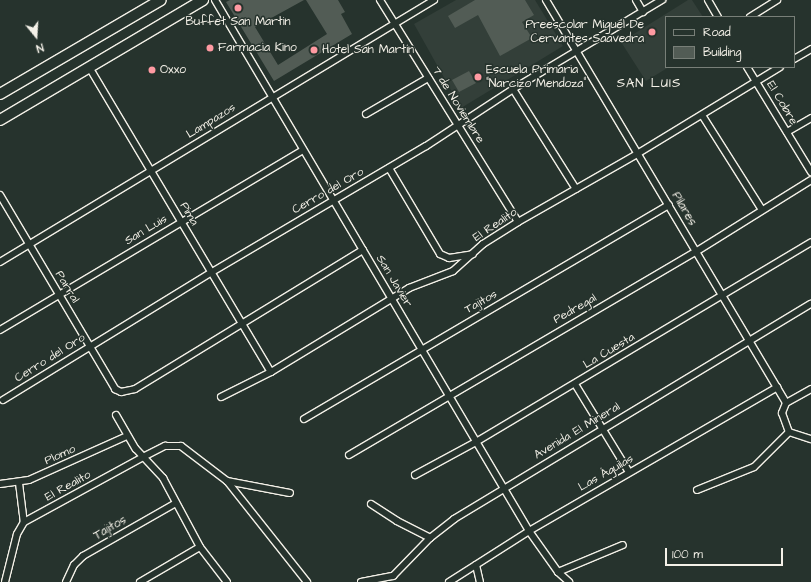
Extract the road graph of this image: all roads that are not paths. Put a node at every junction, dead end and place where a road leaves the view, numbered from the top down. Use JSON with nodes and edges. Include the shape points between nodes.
{"nodes":[{"id":1,"x":161,"y":0,"type":"edge"},
{"id":2,"x":203,"y":0,"type":"edge"},
{"id":3,"x":215,"y":0,"type":"edge"},
{"id":4,"x":380,"y":0,"type":"edge"},
{"id":5,"x":434,"y":0,"type":"edge"},
{"id":6,"x":546,"y":0,"type":"edge"},
{"id":7,"x":636,"y":0,"type":"edge"},
{"id":8,"x":662,"y":0,"type":"edge"},
{"id":9,"x":708,"y":0,"type":"edge"},
{"id":10,"x":777,"y":0,"type":"edge"},
{"id":11,"x":642,"y":12,"type":"junction"},
{"id":12,"x":717,"y":16,"type":"edge"},
{"id":13,"x":752,"y":16,"type":"edge"},
{"id":14,"x":394,"y":23,"type":"junction"},
{"id":15,"x":811,"y":49,"type":"edge"},
{"id":16,"x":577,"y":51,"type":"junction"},
{"id":17,"x":795,"y":58,"type":"edge"},
{"id":18,"x":89,"y":67,"type":"junction"},
{"id":19,"x":748,"y":68,"type":"edge"},
{"id":20,"x":778,"y":68,"type":"edge"},
{"id":21,"x":428,"y":78,"type":"junction"},
{"id":22,"x":756,"y":81,"type":"junction"},
{"id":23,"x":513,"y":89,"type":"junction"},
{"id":24,"x":0,"y":94,"type":"edge"},
{"id":25,"x":271,"y":96,"type":"junction"},
{"id":26,"x":366,"y":114,"type":"dead end"},
{"id":27,"x":702,"y":115,"type":"junction"},
{"id":28,"x":811,"y":118,"type":"edge"},
{"id":29,"x":0,"y":120,"type":"edge"},
{"id":30,"x":458,"y":125,"type":"junction"},
{"id":31,"x":787,"y":132,"type":"junction"},
{"id":32,"x":303,"y":150,"type":"junction"},
{"id":33,"x":637,"y":154,"type":"junction"},
{"id":34,"x":389,"y":168,"type":"junction"},
{"id":35,"x":151,"y":171,"type":"junction"},
{"id":36,"x":811,"y":172,"type":"edge"},
{"id":37,"x":811,"y":180,"type":"edge"},
{"id":38,"x":576,"y":189,"type":"junction"},
{"id":39,"x":0,"y":195,"type":"edge"},
{"id":40,"x":334,"y":201,"type":"junction"},
{"id":41,"x":669,"y":205,"type":"junction"},
{"id":42,"x":762,"y":210,"type":"junction"},
{"id":43,"x":181,"y":222,"type":"junction"},
{"id":44,"x":518,"y":222,"type":"junction"},
{"id":45,"x":811,"y":242,"type":"edge"},
{"id":46,"x":29,"y":245,"type":"junction"},
{"id":47,"x":363,"y":250,"type":"junction"},
{"id":48,"x":697,"y":251,"type":"junction"},
{"id":49,"x":473,"y":254,"type":"junction"},
{"id":50,"x":0,"y":262,"type":"edge"},
{"id":51,"x":212,"y":272,"type":"junction"},
{"id":52,"x":59,"y":294,"type":"junction"},
{"id":53,"x":723,"y":296,"type":"junction"},
{"id":54,"x":392,"y":299,"type":"junction"},
{"id":55,"x":811,"y":304,"type":"edge"},
{"id":56,"x":242,"y":323,"type":"junction"},
{"id":57,"x":0,"y":330,"type":"edge"},
{"id":58,"x":750,"y":341,"type":"junction"},
{"id":59,"x":90,"y":346,"type":"junction"},
{"id":60,"x":421,"y":349,"type":"junction"},
{"id":61,"x":271,"y":372,"type":"junction"},
{"id":62,"x":575,"y":384,"type":"junction"},
{"id":63,"x":777,"y":387,"type":"junction"},
{"id":64,"x":811,"y":389,"type":"edge"},
{"id":65,"x":449,"y":395,"type":"junction"},
{"id":66,"x":221,"y":397,"type":"dead end"},
{"id":67,"x":3,"y":400,"type":"dead end"},
{"id":68,"x":786,"y":403,"type":"junction"},
{"id":69,"x":116,"y":415,"type":"dead end"},
{"id":70,"x":304,"y":419,"type":"dead end"},
{"id":71,"x":602,"y":429,"type":"junction"},
{"id":72,"x":789,"y":432,"type":"junction"},
{"id":73,"x":127,"y":436,"type":"junction"},
{"id":74,"x":811,"y":439,"type":"edge"},
{"id":75,"x":476,"y":442,"type":"junction"},
{"id":76,"x":349,"y":455,"type":"dead end"},
{"id":77,"x":143,"y":457,"type":"junction"},
{"id":78,"x":629,"y":472,"type":"junction"},
{"id":79,"x":416,"y":475,"type":"dead end"},
{"id":80,"x":227,"y":481,"type":"junction"},
{"id":81,"x":18,"y":483,"type":"junction"},
{"id":82,"x":0,"y":484,"type":"edge"},
{"id":83,"x":504,"y":488,"type":"junction"},
{"id":84,"x":698,"y":490,"type":"dead end"},
{"id":85,"x":290,"y":493,"type":"dead end"},
{"id":86,"x":176,"y":503,"type":"junction"},
{"id":87,"x":371,"y":504,"type":"dead end"},
{"id":88,"x":24,"y":522,"type":"junction"},
{"id":89,"x":529,"y":531,"type":"junction"},
{"id":90,"x":430,"y":538,"type":"junction"},
{"id":91,"x":623,"y":545,"type":"dead end"},
{"id":92,"x":200,"y":547,"type":"junction"},
{"id":93,"x":476,"y":565,"type":"junction"},
{"id":94,"x":558,"y":572,"type":"junction"},
{"id":95,"x":5,"y":582,"type":"edge"},
{"id":96,"x":66,"y":582,"type":"edge"},
{"id":97,"x":140,"y":582,"type":"edge"},
{"id":98,"x":227,"y":582,"type":"edge"},
{"id":99,"x":307,"y":582,"type":"edge"},
{"id":100,"x":361,"y":582,"type":"edge"},
{"id":101,"x":449,"y":582,"type":"edge"},
{"id":102,"x":480,"y":582,"type":"edge"},
{"id":103,"x":569,"y":582,"type":"edge"}],
"edges":[{"from":1,"to":24,"type":"main road"},
{"from":2,"to":18,"type":"main road"},
{"from":3,"to":25,"type":"street","name":"San Javier"},
{"from":4,"to":14,"type":"street","name":"7 de Noviembre"},
{"from":5,"to":14,"type":"street","name":"Lampazos"},
{"from":6,"to":16,"type":"street","name":"Pilares"},
{"from":7,"to":11,"type":"street"},
{"from":8,"to":11,"type":"street","name":"Cerro del Oro"},
{"from":9,"to":12,"type":"street"},
{"from":10,"to":13,"type":"street"},
{"from":11,"to":16,"type":"street","name":"Cerro del Oro"},
{"from":14,"to":21,"type":"street","name":"7 de Noviembre"},
{"from":14,"to":25,"type":"street","name":"Lampazos"},
{"from":15,"to":17,"type":"street"},
{"from":16,"to":23,"type":"street","name":"Cerro del Oro"},
{"from":16,"to":33,"type":"street","name":"Pilares"},
{"from":18,"to":29,"type":"main road"},
{"from":18,"to":35,"type":"street","name":"Pima"},
{"from":19,"to":22,"type":"street","name":"El Cobre"},
{"from":20,"to":22,"type":"street","name":"El Realito"},
{"from":21,"to":26,"type":"street"},
{"from":21,"to":30,"type":"street","name":"7 de Noviembre"},
{"from":22,"to":27,"type":"street","name":"El Realito"},
{"from":22,"to":31,"type":"street","name":"El Cobre"},
{"from":23,"to":30,"type":"street","name":"Cerro del Oro"},
{"from":23,"to":38,"type":"street"},
{"from":25,"to":32,"type":"street","name":"San Javier"},
{"from":25,"to":35,"type":"street","name":"Lampazos"},
{"from":27,"to":33,"type":"street","name":"El Realito"},
{"from":27,"to":42,"type":"street"},
{"from":28,"to":31,"type":"street"},
{"from":30,"to":34,"type":"street","name":"Cerro del Oro"},
{"from":30,"to":44,"type":"street","name":"7 de Noviembre"},
{"from":31,"to":36,"type":"street","name":"El Cobre"},
{"from":32,"to":40,"type":"street","name":"San Javier"},
{"from":32,"to":43,"type":"street","name":"San Luis"},
{"from":33,"to":38,"type":"street","name":"El Realito"},
{"from":33,"to":41,"type":"street","name":"Pilares"},
{"from":34,"to":40,"type":"street","name":"Cerro del Oro"},
{"from":34,"to":49,"type":"street","via":[[440,254],[449,258]]},
{"from":35,"to":43,"type":"street","name":"Pima"},
{"from":35,"to":46,"type":"street","name":"Lampazos"},
{"from":37,"to":42,"type":"street","name":"Pedregal"},
{"from":38,"to":44,"type":"street","name":"El Realito"},
{"from":39,"to":46,"type":"street","name":"Parral"},
{"from":40,"to":47,"type":"street","name":"San Javier"},
{"from":40,"to":51,"type":"street","name":"Cerro del Oro"},
{"from":41,"to":48,"type":"street","name":"Pilares"},
{"from":41,"to":60,"type":"street","name":"Tajitos"},
{"from":42,"to":48,"type":"street","name":"Pedregal"},
{"from":43,"to":51,"type":"street","name":"Pima"},
{"from":43,"to":52,"type":"street","name":"San Luis"},
{"from":44,"to":49,"type":"street","name":"El Realito"},
{"from":45,"to":53,"type":"street","name":"La Cuesta"},
{"from":46,"to":50,"type":"street","name":"Lampazos"},
{"from":46,"to":52,"type":"street","name":"Parral"},
{"from":47,"to":54,"type":"street","name":"San Javier"},
{"from":47,"to":56,"type":"street"},
{"from":48,"to":53,"type":"street","name":"Pilares"},
{"from":48,"to":65,"type":"street","name":"Pedregal"},
{"from":49,"to":54,"type":"street","name":"El Realito","via":[[452,271],[421,282]]},
{"from":51,"to":56,"type":"street","name":"Pima"},
{"from":51,"to":59,"type":"street","name":"Cerro del Oro"},
{"from":52,"to":57,"type":"street","name":"San Luis"},
{"from":52,"to":59,"type":"street","name":"Parral"},
{"from":53,"to":58,"type":"street","name":"Pilares"},
{"from":53,"to":62,"type":"street","name":"La Cuesta"},
{"from":54,"to":60,"type":"street","name":"San Javier"},
{"from":54,"to":61,"type":"street","name":"El Realito"},
{"from":55,"to":58,"type":"street","name":"Avenida El Mineral"},
{"from":56,"to":59,"type":"street","name":"Parral","via":[[129,392],[115,389]]},
{"from":56,"to":61,"type":"street","name":"Pima"},
{"from":58,"to":63,"type":"street","name":"Pilares"},
{"from":58,"to":71,"type":"street","name":"Avenida El Mineral"},
{"from":59,"to":67,"type":"street","name":"Cerro del Oro"},
{"from":60,"to":65,"type":"street","name":"San Javier"},
{"from":60,"to":70,"type":"street","name":"Tajitos"},
{"from":61,"to":66,"type":"street","name":"El Realito"},
{"from":62,"to":71,"type":"street"},
{"from":62,"to":75,"type":"street","name":"La Cuesta"},
{"from":63,"to":68,"type":"street","name":"Pilares"},
{"from":63,"to":78,"type":"street","name":"Las Águilas"},
{"from":64,"to":68,"type":"street"},
{"from":65,"to":75,"type":"street","name":"San Javier"},
{"from":65,"to":76,"type":"street","name":"Pedregal"},
{"from":68,"to":72,"type":"street","via":[[782,413]]},
{"from":69,"to":73,"type":"street"},
{"from":71,"to":78,"type":"street"},
{"from":71,"to":83,"type":"street","name":"Avenida El Mineral"},
{"from":72,"to":74,"type":"street"},
{"from":72,"to":84,"type":"street","via":[[754,467]]},
{"from":73,"to":77,"type":"street"},
{"from":73,"to":81,"type":"street","name":"Plomo"},
{"from":75,"to":79,"type":"street","name":"La Cuesta"},
{"from":75,"to":83,"type":"street","name":"San Javier"},
{"from":77,"to":80,"type":"street","name":"El Realito","via":[[165,446],[181,446]]},
{"from":77,"to":86,"type":"street","via":[[163,478]]},
{"from":77,"to":88,"type":"street","name":"El Realito"},
{"from":78,"to":89,"type":"street","name":"Las Águilas"},
{"from":80,"to":85,"type":"street"},
{"from":80,"to":99,"type":"street"},
{"from":81,"to":82,"type":"street","name":"Plomo"},
{"from":81,"to":88,"type":"street"},
{"from":83,"to":89,"type":"street","name":"San Javier"},
{"from":83,"to":90,"type":"street","name":"Avenida El Mineral"},
{"from":86,"to":92,"type":"street"},
{"from":86,"to":96,"type":"street","name":"Tajitos","via":[[83,556],[74,565]]},
{"from":87,"to":90,"type":"street"},
{"from":88,"to":95,"type":"street","via":[[17,534]]},
{"from":89,"to":93,"type":"street","name":"Las Águilas"},
{"from":89,"to":94,"type":"street","name":"San Javier"},
{"from":90,"to":100,"type":"street","name":"Avenida El Mineral","via":[[393,576]]},
{"from":91,"to":94,"type":"street"},
{"from":92,"to":97,"type":"street"},
{"from":92,"to":98,"type":"street"},
{"from":93,"to":101,"type":"street","name":"Las Águilas"},
{"from":93,"to":102,"type":"street"},
{"from":94,"to":103,"type":"street","name":"San Javier"}]}
